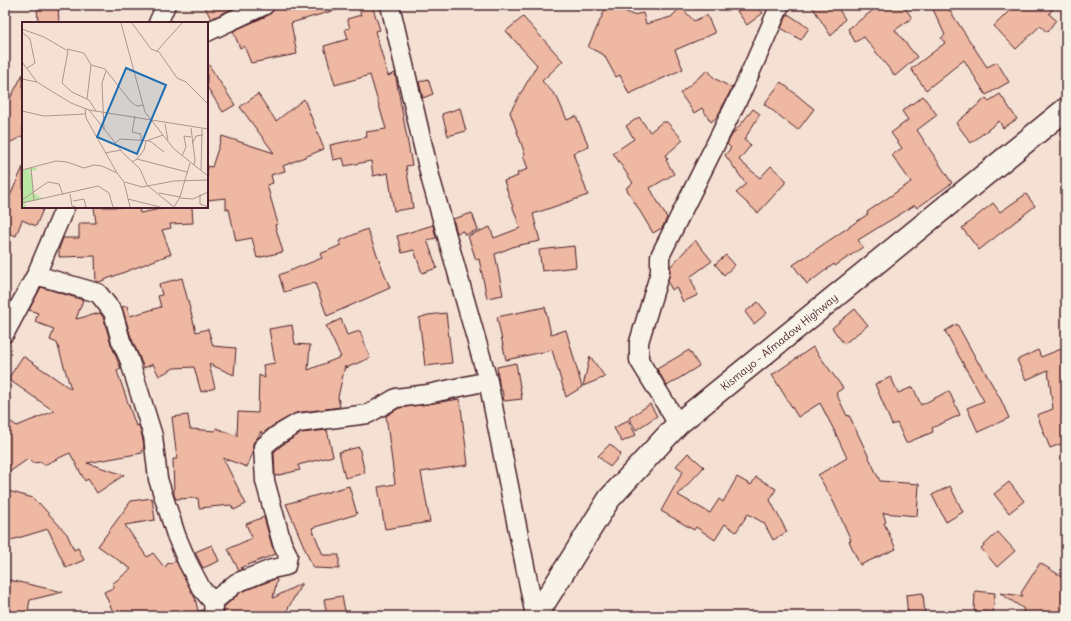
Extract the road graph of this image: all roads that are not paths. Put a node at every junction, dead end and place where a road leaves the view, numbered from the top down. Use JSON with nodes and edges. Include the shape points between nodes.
{"nodes":[{"id":1,"x":166,"y":5,"type":"edge"},
{"id":2,"x":265,"y":5,"type":"edge"},
{"id":3,"x":390,"y":5,"type":"edge"},
{"id":4,"x":780,"y":5,"type":"edge"},
{"id":5,"x":158,"y":22,"type":"edge"},
{"id":6,"x":208,"y":32,"type":"edge"},
{"id":7,"x":1066,"y":109,"type":"edge"},
{"id":8,"x":65,"y":208,"type":"edge"},
{"id":9,"x":36,"y":275,"type":"junction"},
{"id":10,"x":5,"y":333,"type":"edge"},
{"id":11,"x":488,"y":381,"type":"junction"},
{"id":12,"x":678,"y":424,"type":"junction"},
{"id":13,"x":214,"y":609,"type":"edge"},
{"id":14,"x":535,"y":616,"type":"edge"}],
"edges":[{"from":1,"to":5,"type":"street"},
{"from":2,"to":6,"type":"street"},
{"from":3,"to":11,"type":"street","via":[[431,180]]},
{"from":4,"to":12,"type":"street","via":[[743,89],[660,256],[660,272],[639,342],[639,360]]},
{"from":7,"to":12,"type":"main road","name":"Kismayo - Afmadow Highway"},
{"from":8,"to":9,"type":"street"},
{"from":9,"to":10,"type":"street"},
{"from":9,"to":13,"type":"street","via":[[98,293],[113,312],[153,436],[158,479],[176,535],[187,561]]},
{"from":11,"to":13,"type":"street","via":[[396,398],[368,414],[298,423],[276,436],[263,447],[265,481],[282,543],[288,555],[286,566],[236,583]]},
{"from":11,"to":14,"type":"street"},
{"from":12,"to":14,"type":"main road","name":"Kismayo - Afmadow Highway","via":[[609,499]]}]}
